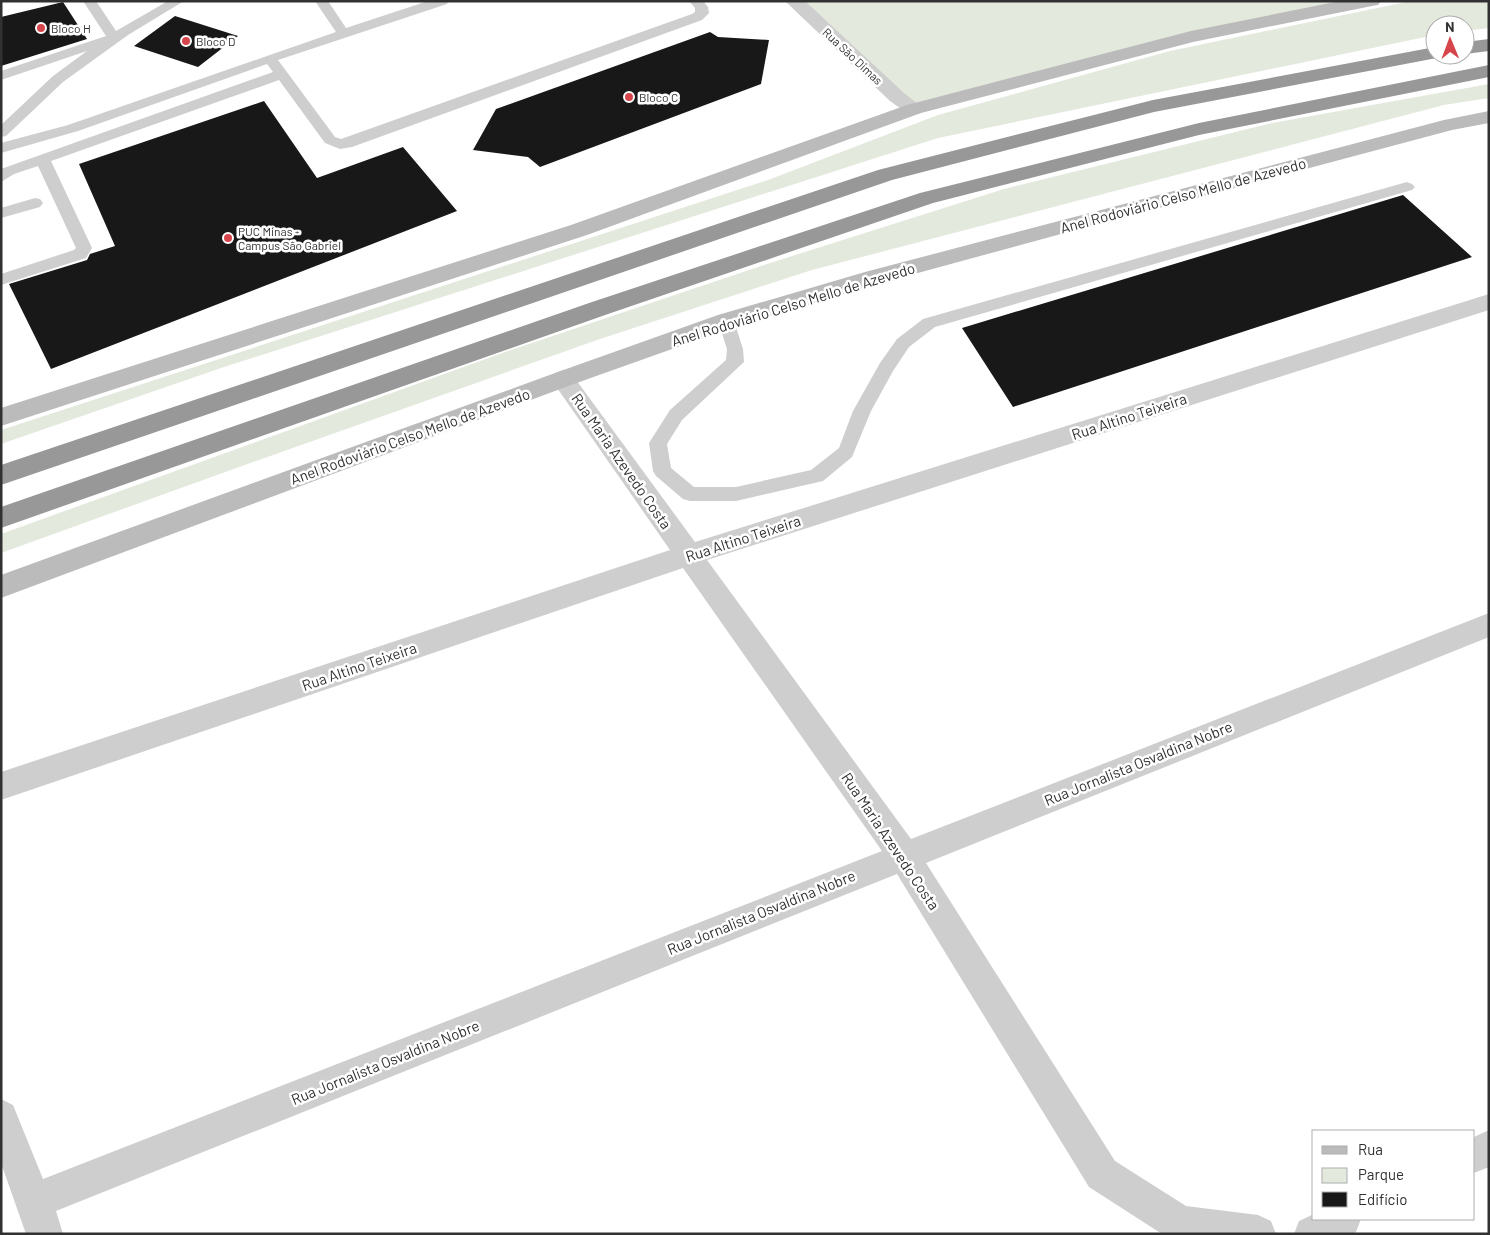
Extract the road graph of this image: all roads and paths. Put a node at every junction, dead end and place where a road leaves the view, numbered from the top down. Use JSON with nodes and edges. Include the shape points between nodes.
{"nodes":[{"id":1,"x":90,"y":1,"type":"edge"},
{"id":2,"x":178,"y":1,"type":"edge"},
{"id":3,"x":321,"y":1,"type":"edge"},
{"id":4,"x":442,"y":1,"type":"edge"},
{"id":5,"x":696,"y":1,"type":"edge"},
{"id":6,"x":794,"y":1,"type":"edge"},
{"id":7,"x":1372,"y":1,"type":"edge"},
{"id":8,"x":343,"y":33,"type":"junction"},
{"id":9,"x":114,"y":38,"type":"junction"},
{"id":10,"x":1489,"y":45,"type":"edge"},
{"id":11,"x":1475,"y":47,"type":"edge"},
{"id":12,"x":1425,"y":55,"type":"edge"},
{"id":13,"x":270,"y":58,"type":"junction"},
{"id":14,"x":1489,"y":70,"type":"edge"},
{"id":15,"x":281,"y":74,"type":"junction"},
{"id":16,"x":1,"y":76,"type":"edge"},
{"id":17,"x":914,"y":109,"type":"junction"},
{"id":18,"x":1489,"y":117,"type":"edge"},
{"id":19,"x":1,"y":132,"type":"edge"},
{"id":20,"x":1,"y":150,"type":"edge"},
{"id":21,"x":42,"y":159,"type":"junction"},
{"id":22,"x":5,"y":174,"type":"edge"},
{"id":23,"x":1408,"y":187,"type":"dead end"},
{"id":24,"x":35,"y":203,"type":"dead end"},
{"id":25,"x":1,"y":213,"type":"edge"},
{"id":26,"x":1,"y":280,"type":"edge"},
{"id":27,"x":1489,"y":302,"type":"edge"},
{"id":28,"x":726,"y":321,"type":"junction"},
{"id":29,"x":564,"y":379,"type":"junction"},
{"id":30,"x":1,"y":417,"type":"edge"},
{"id":31,"x":1,"y":475,"type":"edge"},
{"id":32,"x":1,"y":518,"type":"edge"},
{"id":33,"x":688,"y":555,"type":"junction"},
{"id":34,"x":1,"y":587,"type":"edge"},
{"id":35,"x":1489,"y":625,"type":"edge"},
{"id":36,"x":1,"y":786,"type":"edge"},
{"id":37,"x":904,"y":856,"type":"junction"},
{"id":38,"x":1,"y":1117,"type":"edge"},
{"id":39,"x":1489,"y":1148,"type":"edge"},
{"id":40,"x":1475,"y":1155,"type":"edge"},
{"id":41,"x":40,"y":1217,"type":"edge"},
{"id":42,"x":1341,"y":1220,"type":"edge"},
{"id":43,"x":1258,"y":1234,"type":"edge"},
{"id":44,"x":1312,"y":1234,"type":"edge"}],
"edges":[{"from":1,"to":9,"type":"lane"},
{"from":2,"to":9,"type":"lane"},
{"from":3,"to":8,"type":"lane"},
{"from":4,"to":8,"type":"lane"},
{"from":5,"to":15,"type":"lane","via":[[702,13],[698,17],[352,142],[340,144],[330,140]]},
{"from":6,"to":17,"type":"street","name":"Rua São Dimas"},
{"from":7,"to":17,"type":"main road","via":[[1191,37]]},
{"from":8,"to":13,"type":"lane"},
{"from":9,"to":16,"type":"lane"},
{"from":9,"to":19,"type":"lane","via":[[58,79]]},
{"from":10,"to":11,"type":"highway"},
{"from":12,"to":31,"type":"highway","via":[[1153,106],[885,175]]},
{"from":13,"to":15,"type":"lane"},
{"from":13,"to":20,"type":"lane"},
{"from":14,"to":32,"type":"highway","via":[[1199,128],[927,198],[600,308]]},
{"from":15,"to":21,"type":"lane"},
{"from":17,"to":30,"type":"main road","via":[[579,230]]},
{"from":18,"to":28,"type":"main road","name":"Anel Rodoviário Celso Mello de Azevedo","via":[[1451,124],[1051,230]]},
{"from":20,"to":22,"type":"lane","via":[[10,156],[12,163]]},
{"from":21,"to":22,"type":"lane"},
{"from":21,"to":26,"type":"lane","via":[[84,248],[80,254]]},
{"from":23,"to":28,"type":"lane","via":[[928,323],[903,343],[886,367],[862,411],[846,452],[816,476],[736,494],[690,494],[662,470],[658,443],[676,415],[735,362],[735,350]]},
{"from":24,"to":25,"type":"lane"},
{"from":27,"to":33,"type":"street","name":"Rua Altino Teixeira"},
{"from":28,"to":29,"type":"main road","name":"Anel Rodoviário Celso Mello de Azevedo"},
{"from":29,"to":33,"type":"street","name":"Rua Maria Azevedo Costa"},
{"from":29,"to":34,"type":"main road","name":"Anel Rodoviário Celso Mello de Azevedo"},
{"from":33,"to":36,"type":"street","name":"Rua Altino Teixeira"},
{"from":33,"to":37,"type":"street","name":"Rua Maria Azevedo Costa"},
{"from":35,"to":37,"type":"street","name":"Rua Jornalista Osvaldina Nobre"},
{"from":37,"to":41,"type":"street","name":"Rua Jornalista Osvaldina Nobre"},
{"from":37,"to":43,"type":"street","name":"Rua Maria Azevedo Costa","via":[[1102,1174],[1180,1224]]},
{"from":38,"to":41,"type":"street"},
{"from":39,"to":40,"type":"street"},
{"from":42,"to":44,"type":"street"}]}
